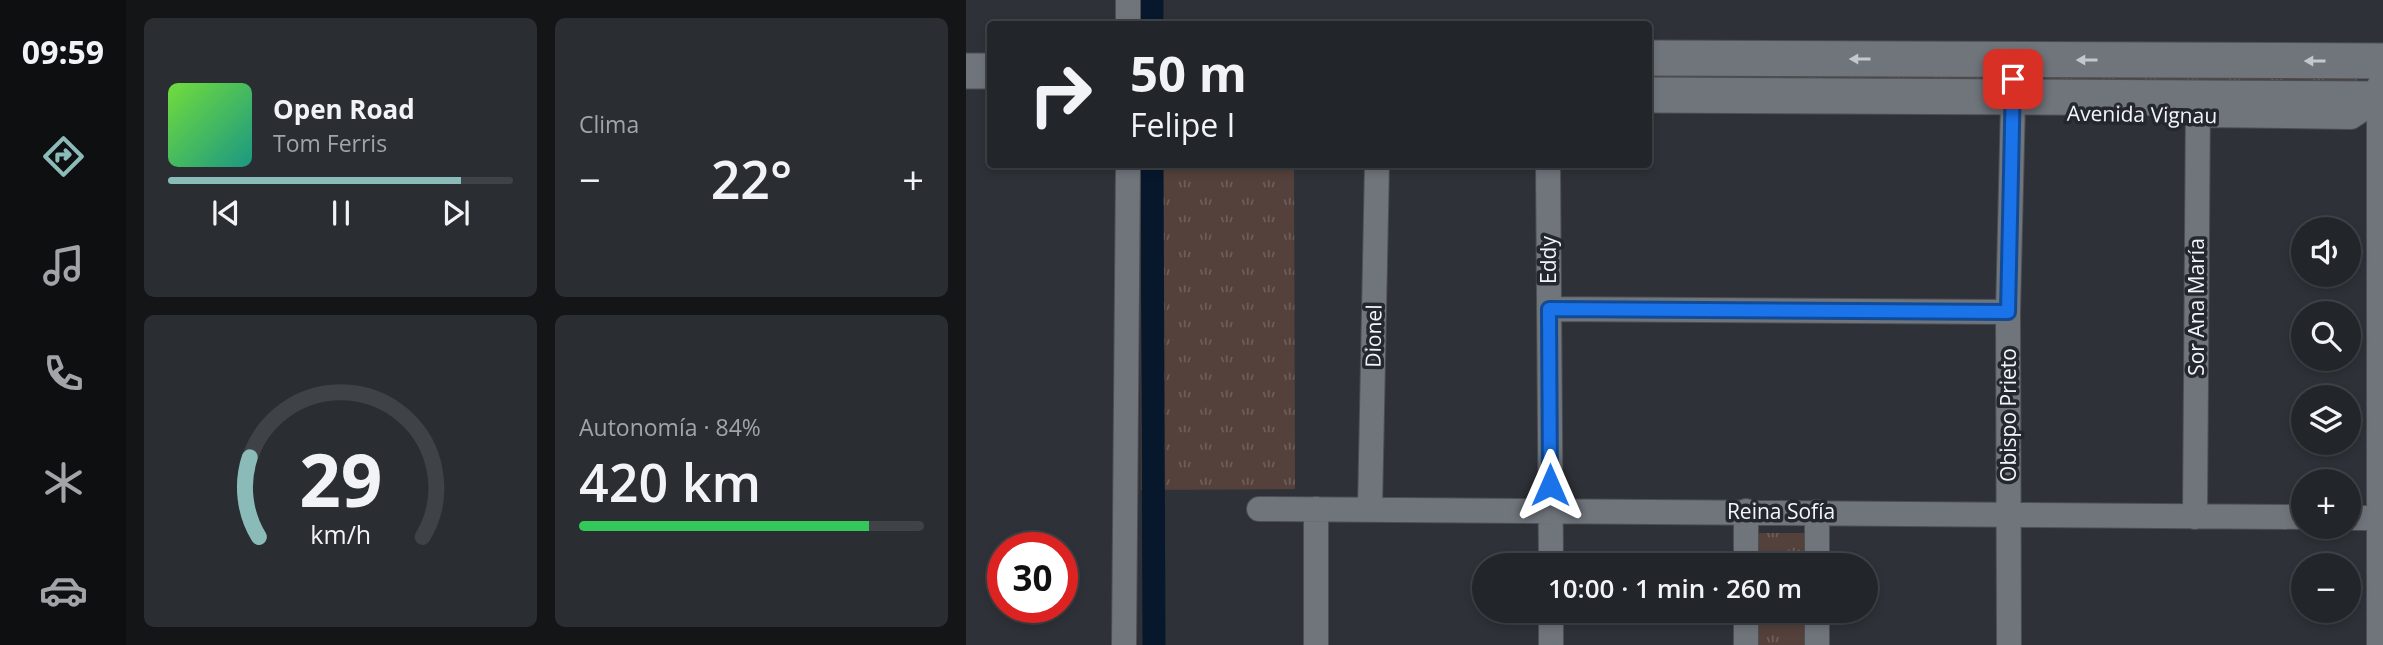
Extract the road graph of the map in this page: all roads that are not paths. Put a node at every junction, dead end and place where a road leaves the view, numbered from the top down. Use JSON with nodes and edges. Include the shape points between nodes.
{"nodes":[{"id":1,"x":1128,"y":0,"type":"edge"},
{"id":2,"x":1128,"y":21,"type":"edge"},
{"id":3,"x":1652,"y":58,"type":"edge"},
{"id":4,"x":2014,"y":60,"type":"junction"},
{"id":5,"x":966,"y":71,"type":"edge"},
{"id":6,"x":987,"y":71,"type":"edge"},
{"id":7,"x":2381,"y":80,"type":"edge"},
{"id":8,"x":1652,"y":95,"type":"edge"},
{"id":9,"x":2011,"y":106,"type":"junction"},
{"id":10,"x":2198,"y":106,"type":"junction"},
{"id":11,"x":1652,"y":110,"type":"edge"},
{"id":12,"x":1128,"y":168,"type":"edge"},
{"id":13,"x":1377,"y":168,"type":"edge"},
{"id":14,"x":1548,"y":168,"type":"edge"},
{"id":15,"x":1549,"y":309,"type":"junction"},
{"id":16,"x":2008,"y":312,"type":"junction"},
{"id":17,"x":1370,"y":508,"type":"junction"},
{"id":18,"x":1259,"y":509,"type":"dead end"},
{"id":19,"x":1316,"y":509,"type":"junction"},
{"id":20,"x":1550,"y":510,"type":"junction"},
{"id":21,"x":1746,"y":511,"type":"junction"},
{"id":22,"x":1817,"y":512,"type":"junction"},
{"id":23,"x":2009,"y":513,"type":"junction"},
{"id":24,"x":2195,"y":517,"type":"junction"},
{"id":25,"x":2291,"y":517,"type":"edge"},
{"id":26,"x":2361,"y":517,"type":"edge"},
{"id":27,"x":2381,"y":518,"type":"edge"},
{"id":28,"x":1550,"y":553,"type":"edge"},
{"id":29,"x":1746,"y":553,"type":"edge"},
{"id":30,"x":1817,"y":553,"type":"edge"},
{"id":31,"x":1551,"y":623,"type":"edge"},
{"id":32,"x":1746,"y":623,"type":"edge"},
{"id":33,"x":1817,"y":623,"type":"edge"},
{"id":34,"x":1124,"y":645,"type":"edge"},
{"id":35,"x":1316,"y":645,"type":"edge"},
{"id":36,"x":1551,"y":645,"type":"edge"},
{"id":37,"x":1746,"y":645,"type":"edge"},
{"id":38,"x":1817,"y":645,"type":"edge"},
{"id":39,"x":2009,"y":645,"type":"edge"},
{"id":40,"x":2379,"y":645,"type":"edge"}],
"edges":[{"from":1,"to":2,"type":"street"},
{"from":4,"to":3,"type":"main road","one_way":true},
{"from":7,"to":4,"type":"main road","one_way":true},
{"from":4,"to":9,"type":"street","name":"Obispo Prieto"},
{"from":5,"to":6,"type":"main road"},
{"from":7,"to":10,"type":"main road","name":"Avenida Vignau"},
{"from":7,"to":27,"type":"street"},
{"from":8,"to":9,"type":"main road","name":"Avenida Vignau"},
{"from":9,"to":10,"type":"main road","name":"Avenida Vignau"},
{"from":9,"to":11,"type":"street","name":"Avenida Vignau"},
{"from":9,"to":16,"type":"street","name":"Obispo Prieto"},
{"from":10,"to":24,"type":"street","name":"Sor Ana María"},
{"from":12,"to":34,"type":"street"},
{"from":13,"to":17,"type":"street","name":"Dionel"},
{"from":14,"to":15,"type":"street","name":"Eddy"},
{"from":15,"to":16,"type":"street"},
{"from":15,"to":20,"type":"street","name":"Eddy"},
{"from":16,"to":23,"type":"street","name":"Obispo Prieto"},
{"from":17,"to":19,"type":"street","name":"Reina Sofía"},
{"from":17,"to":20,"type":"street","name":"Reina Sofía"},
{"from":18,"to":19,"type":"street","name":"Reina Sofía"},
{"from":19,"to":35,"type":"street"},
{"from":20,"to":21,"type":"street","name":"Reina Sofía"},
{"from":20,"to":28,"type":"street","name":"Eddy"},
{"from":21,"to":22,"type":"street","name":"Reina Sofía"},
{"from":21,"to":29,"type":"street"},
{"from":22,"to":23,"type":"street","name":"Reina Sofía"},
{"from":22,"to":30,"type":"street"},
{"from":23,"to":24,"type":"street","name":"Reina Sofía"},
{"from":23,"to":39,"type":"street","name":"Obispo Prieto"},
{"from":24,"to":25,"type":"street","name":"Reina Sofía"},
{"from":26,"to":27,"type":"street"},
{"from":27,"to":40,"type":"street"},
{"from":31,"to":36,"type":"street"},
{"from":32,"to":37,"type":"street"},
{"from":33,"to":38,"type":"street"}]}
